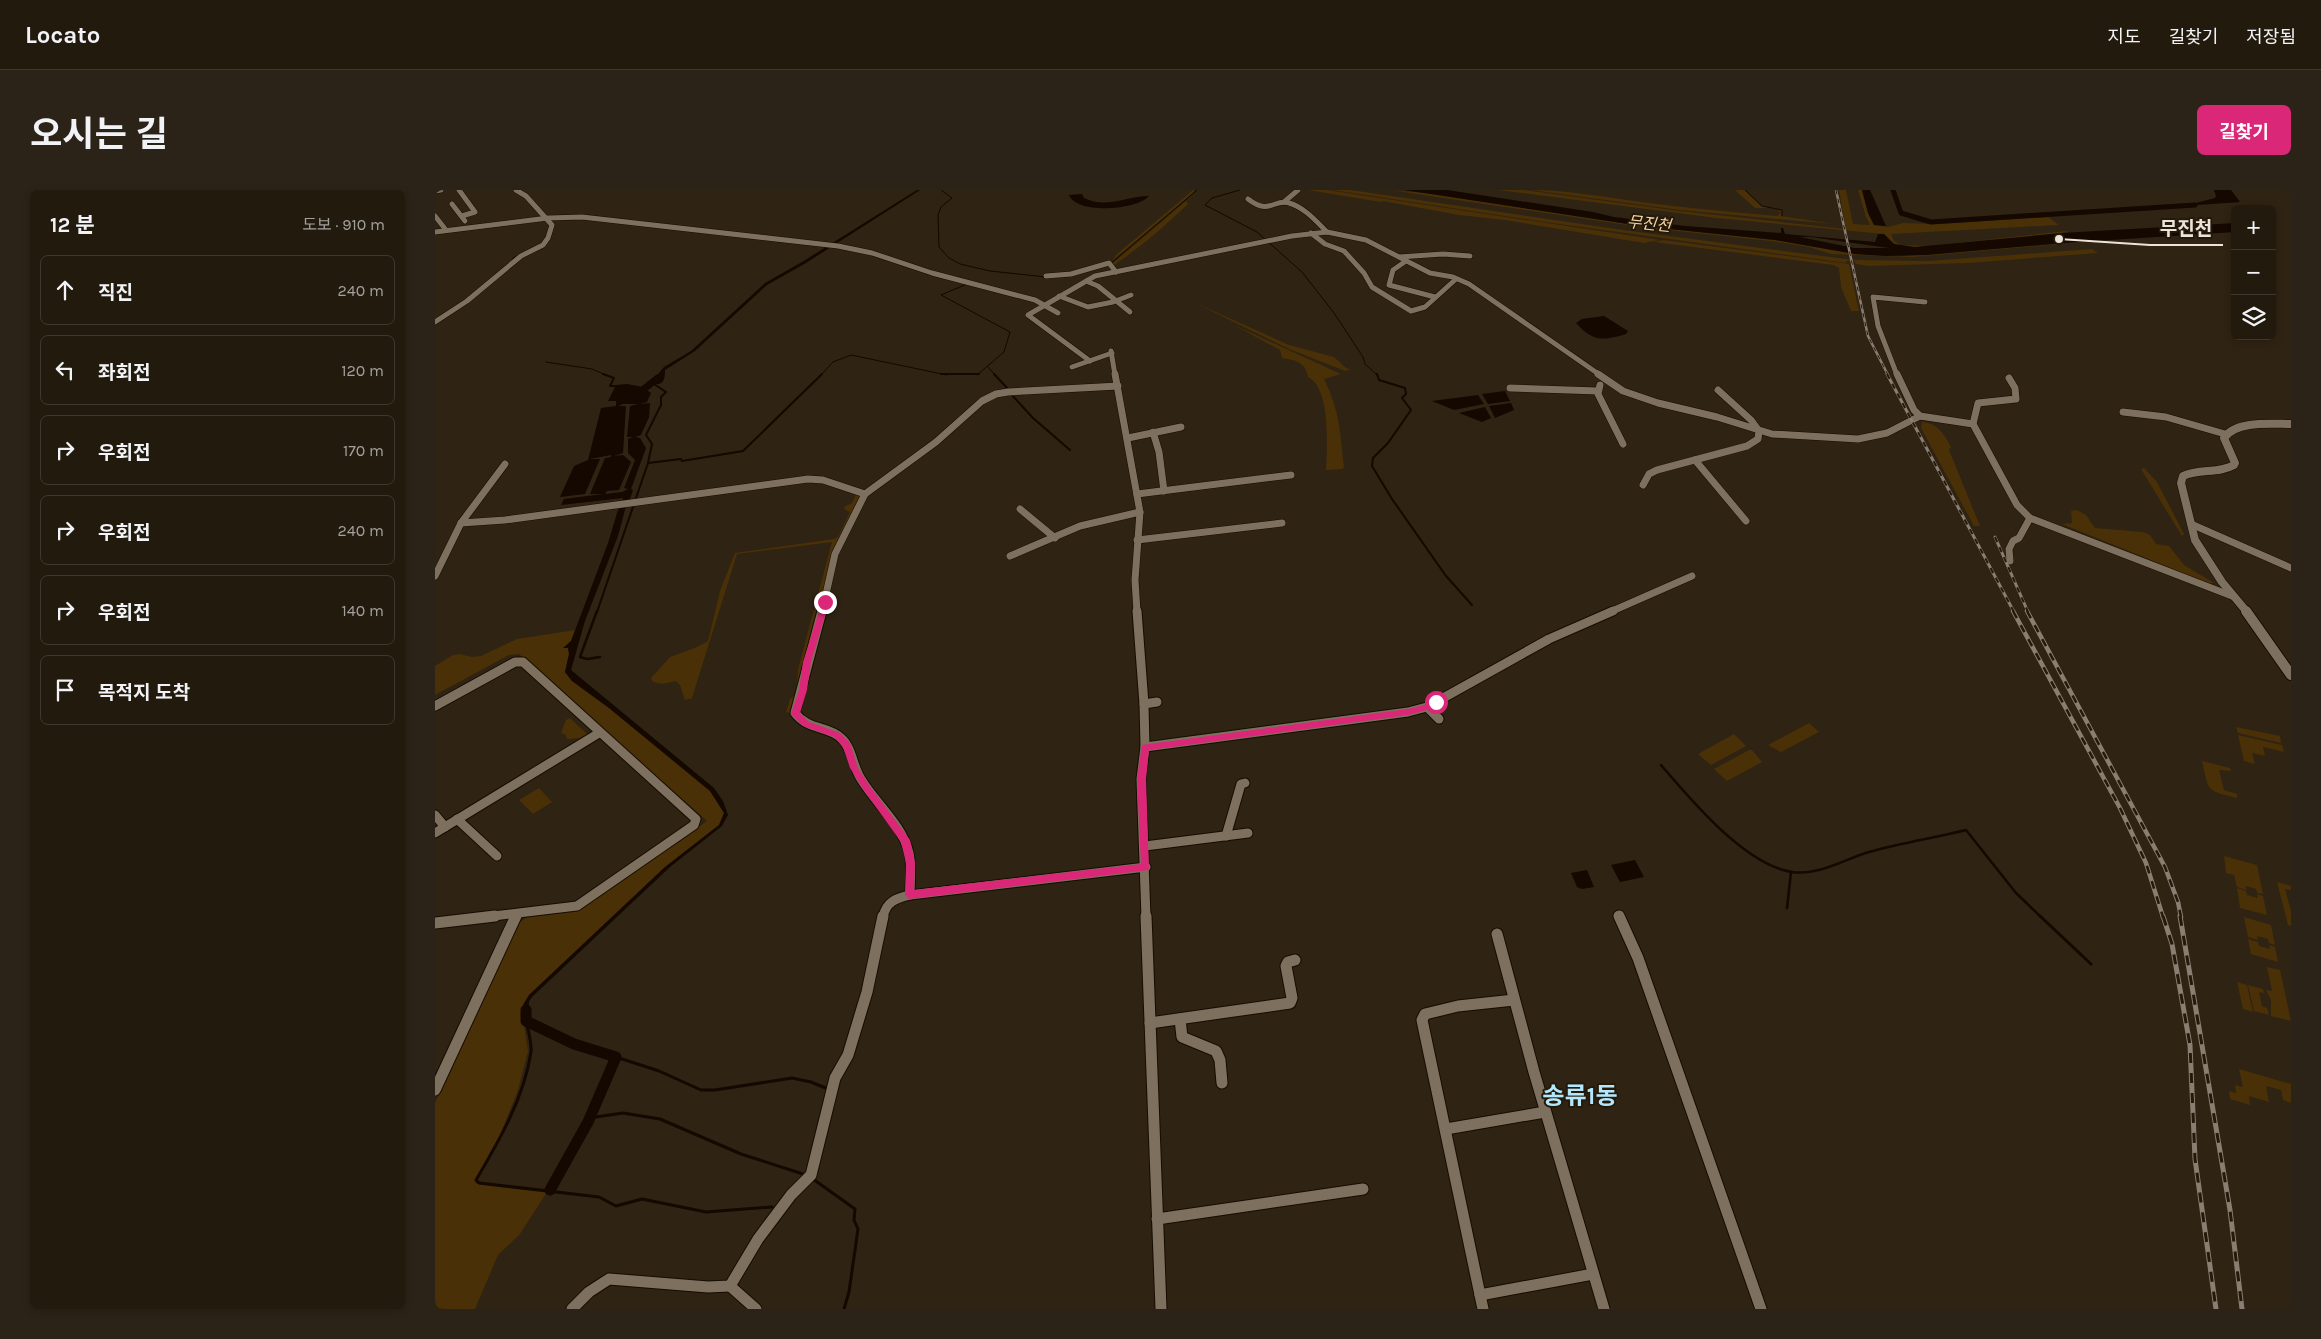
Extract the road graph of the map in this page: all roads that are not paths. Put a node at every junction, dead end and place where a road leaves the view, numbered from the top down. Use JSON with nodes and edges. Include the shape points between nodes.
{"nodes":[{"id":1,"x":441,"y":190,"type":"edge"},
{"id":2,"x":459,"y":190,"type":"edge"},
{"id":3,"x":530,"y":190,"type":"edge"},
{"id":4,"x":1298,"y":190,"type":"edge"},
{"id":5,"x":435,"y":191,"type":"edge"},
{"id":6,"x":519,"y":191,"type":"edge"},
{"id":7,"x":1248,"y":199,"type":"dead end"},
{"id":8,"x":1284,"y":202,"type":"junction"},
{"id":9,"x":453,"y":204,"type":"dead end"},
{"id":10,"x":435,"y":216,"type":"edge"},
{"id":11,"x":462,"y":216,"type":"junction"},
{"id":12,"x":547,"y":218,"type":"junction"},
{"id":13,"x":469,"y":228,"type":"junction"},
{"id":14,"x":446,"y":230,"type":"junction"},
{"id":15,"x":435,"y":232,"type":"edge"},
{"id":16,"x":1327,"y":232,"type":"junction"},
{"id":17,"x":1311,"y":233,"type":"junction"},
{"id":18,"x":830,"y":244,"type":"joint"},
{"id":19,"x":1470,"y":256,"type":"dead end"},
{"id":20,"x":1402,"y":259,"type":"junction"},
{"id":21,"x":1116,"y":272,"type":"junction"},
{"id":22,"x":1046,"y":276,"type":"dead end"},
{"id":23,"x":1456,"y":279,"type":"junction"},
{"id":24,"x":1086,"y":281,"type":"junction"},
{"id":25,"x":1131,"y":295,"type":"dead end"},
{"id":26,"x":1059,"y":296,"type":"junction"},
{"id":27,"x":1435,"y":297,"type":"junction"},
{"id":28,"x":1117,"y":301,"type":"junction"},
{"id":29,"x":1925,"y":302,"type":"dead end"},
{"id":30,"x":1044,"y":305,"type":"junction"},
{"id":31,"x":1130,"y":312,"type":"dead end"},
{"id":32,"x":1058,"y":313,"type":"dead end"},
{"id":33,"x":435,"y":322,"type":"edge"},
{"id":34,"x":1090,"y":361,"type":"junction"},
{"id":35,"x":1072,"y":367,"type":"dead end"},
{"id":36,"x":2009,"y":378,"type":"dead end"},
{"id":37,"x":1605,"y":380,"type":"junction"},
{"id":38,"x":1118,"y":386,"type":"junction"},
{"id":39,"x":1510,"y":388,"type":"dead end"},
{"id":40,"x":1718,"y":390,"type":"dead end"},
{"id":41,"x":1598,"y":391,"type":"junction"},
{"id":42,"x":2123,"y":412,"type":"dead end"},
{"id":43,"x":1920,"y":416,"type":"junction"},
{"id":44,"x":1973,"y":424,"type":"junction"},
{"id":45,"x":2291,"y":424,"type":"edge"},
{"id":46,"x":1181,"y":427,"type":"dead end"},
{"id":47,"x":1759,"y":431,"type":"junction"},
{"id":48,"x":1153,"y":432,"type":"junction"},
{"id":49,"x":2225,"y":434,"type":"junction"},
{"id":50,"x":1128,"y":438,"type":"junction"},
{"id":51,"x":1623,"y":444,"type":"dead end"},
{"id":52,"x":1695,"y":460,"type":"junction"},
{"id":53,"x":505,"y":464,"type":"dead end"},
{"id":54,"x":1291,"y":475,"type":"dead end"},
{"id":55,"x":1643,"y":485,"type":"dead end"},
{"id":56,"x":1164,"y":491,"type":"junction"},
{"id":57,"x":865,"y":494,"type":"junction"},
{"id":58,"x":1137,"y":494,"type":"junction"},
{"id":59,"x":1020,"y":509,"type":"dead end"},
{"id":60,"x":1140,"y":512,"type":"junction"},
{"id":61,"x":2030,"y":518,"type":"junction"},
{"id":62,"x":1746,"y":521,"type":"dead end"},
{"id":63,"x":461,"y":523,"type":"junction"},
{"id":64,"x":2191,"y":524,"type":"junction"},
{"id":65,"x":1277,"y":526,"type":"dead end"},
{"id":66,"x":1055,"y":538,"type":"junction"},
{"id":67,"x":1137,"y":540,"type":"junction"},
{"id":68,"x":1010,"y":556,"type":"dead end"},
{"id":69,"x":2010,"y":561,"type":"dead end"},
{"id":70,"x":2291,"y":568,"type":"edge"},
{"id":71,"x":435,"y":576,"type":"edge"},
{"id":72,"x":1692,"y":576,"type":"dead end"},
{"id":73,"x":2233,"y":596,"type":"junction"},
{"id":74,"x":2291,"y":675,"type":"edge"},
{"id":75,"x":1157,"y":702,"type":"dead end"},
{"id":76,"x":1144,"y":704,"type":"junction"},
{"id":77,"x":435,"y":706,"type":"edge"},
{"id":78,"x":1427,"y":707,"type":"junction"},
{"id":79,"x":1439,"y":719,"type":"dead end"},
{"id":80,"x":599,"y":733,"type":"junction"},
{"id":81,"x":1145,"y":747,"type":"junction"},
{"id":82,"x":1245,"y":783,"type":"dead end"},
{"id":83,"x":435,"y":815,"type":"edge"},
{"id":84,"x":457,"y":819,"type":"junction"},
{"id":85,"x":445,"y":827,"type":"junction"},
{"id":86,"x":435,"y":833,"type":"edge"},
{"id":87,"x":1248,"y":833,"type":"dead end"},
{"id":88,"x":1226,"y":836,"type":"junction"},
{"id":89,"x":1145,"y":846,"type":"junction"},
{"id":90,"x":497,"y":856,"type":"dead end"},
{"id":91,"x":1146,"y":867,"type":"junction"},
{"id":92,"x":909,"y":895,"type":"junction"},
{"id":93,"x":517,"y":914,"type":"junction"},
{"id":94,"x":1619,"y":916,"type":"dead end"},
{"id":95,"x":435,"y":923,"type":"edge"},
{"id":96,"x":1497,"y":934,"type":"dead end"},
{"id":97,"x":1295,"y":960,"type":"dead end"},
{"id":98,"x":1515,"y":1000,"type":"junction"},
{"id":99,"x":1181,"y":1019,"type":"junction"},
{"id":100,"x":1151,"y":1023,"type":"junction"},
{"id":101,"x":1222,"y":1083,"type":"dead end"},
{"id":102,"x":435,"y":1090,"type":"edge"},
{"id":103,"x":1545,"y":1112,"type":"junction"},
{"id":104,"x":1446,"y":1129,"type":"junction"},
{"id":105,"x":810,"y":1177,"type":"joint"},
{"id":106,"x":1363,"y":1189,"type":"dead end"},
{"id":107,"x":1157,"y":1219,"type":"junction"},
{"id":108,"x":1593,"y":1274,"type":"junction"},
{"id":109,"x":730,"y":1286,"type":"junction"},
{"id":110,"x":1480,"y":1295,"type":"junction"},
{"id":111,"x":572,"y":1309,"type":"edge"},
{"id":112,"x":756,"y":1309,"type":"edge"},
{"id":113,"x":1161,"y":1309,"type":"edge"},
{"id":114,"x":1483,"y":1309,"type":"edge"},
{"id":115,"x":1604,"y":1309,"type":"edge"},
{"id":116,"x":1761,"y":1309,"type":"edge"}],
"edges":[{"from":1,"to":5,"type":"street"},
{"from":2,"to":11,"type":"street","via":[[475,212]]},
{"from":3,"to":6,"type":"street"},
{"from":4,"to":8,"type":"street"},
{"from":6,"to":12,"type":"street"},
{"from":7,"to":8,"type":"street","via":[[1263,207]]},
{"from":8,"to":16,"type":"street","via":[[1308,215]]},
{"from":9,"to":11,"type":"street"},
{"from":10,"to":14,"type":"street"},
{"from":11,"to":13,"type":"street"},
{"from":12,"to":13,"type":"street"},
{"from":12,"to":18,"type":"street","via":[[599,218]]},
{"from":12,"to":33,"type":"street","via":[[552,228],[546,242],[521,256],[467,301]]},
{"from":13,"to":14,"type":"street"},
{"from":14,"to":15,"type":"street"},
{"from":16,"to":17,"type":"street"},
{"from":16,"to":20,"type":"street","via":[[1366,240]]},
{"from":17,"to":21,"type":"street"},
{"from":17,"to":27,"type":"street","via":[[1325,244],[1344,252],[1372,287],[1405,308],[1418,311]]},
{"from":18,"to":30,"type":"street","via":[[871,253]]},
{"from":19,"to":20,"type":"street","via":[[1449,254]]},
{"from":20,"to":23,"type":"street","via":[[1430,273]]},
{"from":20,"to":27,"type":"street","via":[[1389,285]]},
{"from":21,"to":22,"type":"street","via":[[1111,264],[1071,274]]},
{"from":21,"to":24,"type":"street"},
{"from":23,"to":27,"type":"street","via":[[1446,284]]},
{"from":23,"to":37,"type":"street","via":[[1477,289]]},
{"from":24,"to":26,"type":"street"},
{"from":24,"to":28,"type":"street"},
{"from":25,"to":28,"type":"street"},
{"from":26,"to":28,"type":"street","via":[[1088,307]]},
{"from":26,"to":30,"type":"street"},
{"from":28,"to":31,"type":"street"},
{"from":29,"to":43,"type":"street","via":[[1873,297],[1874,318],[1884,344],[1914,410]]},
{"from":30,"to":32,"type":"street"},
{"from":30,"to":34,"type":"street","via":[[1028,315]]},
{"from":34,"to":35,"type":"street"},
{"from":34,"to":38,"type":"street","via":[[1111,352]]},
{"from":36,"to":44,"type":"street","via":[[2015,388],[2016,400],[1978,403]]},
{"from":37,"to":41,"type":"street"},
{"from":37,"to":47,"type":"street","via":[[1645,399]]},
{"from":38,"to":50,"type":"street"},
{"from":38,"to":57,"type":"street","via":[[989,396],[936,442]]},
{"from":39,"to":41,"type":"street"},
{"from":40,"to":47,"type":"street"},
{"from":41,"to":51,"type":"street"},
{"from":42,"to":49,"type":"street","via":[[2166,417]]},
{"from":43,"to":44,"type":"street"},
{"from":43,"to":47,"type":"street","via":[[1887,433],[1857,439]]},
{"from":44,"to":61,"type":"street","via":[[2017,505]]},
{"from":45,"to":49,"type":"street","via":[[2251,425]]},
{"from":46,"to":48,"type":"street"},
{"from":47,"to":52,"type":"street","via":[[1753,443]]},
{"from":48,"to":50,"type":"street"},
{"from":48,"to":56,"type":"street"},
{"from":49,"to":64,"type":"street","via":[[2235,463],[2232,467],[2192,472],[2181,480]]},
{"from":50,"to":58,"type":"street"},
{"from":52,"to":55,"type":"street","via":[[1657,470],[1649,474]]},
{"from":52,"to":62,"type":"street"},
{"from":53,"to":63,"type":"street"},
{"from":54,"to":56,"type":"street"},
{"from":56,"to":58,"type":"street"},
{"from":57,"to":63,"type":"street","via":[[808,478],[505,520]]},
{"from":57,"to":92,"type":"street","via":[[835,554],[795,714],[806,724],[837,735],[847,745],[866,787],[905,840],[911,863]]},
{"from":58,"to":60,"type":"street"},
{"from":59,"to":66,"type":"street"},
{"from":60,"to":66,"type":"street","via":[[1089,524]]},
{"from":60,"to":67,"type":"street"},
{"from":61,"to":69,"type":"street","via":[[2009,549]]},
{"from":61,"to":73,"type":"street"},
{"from":63,"to":71,"type":"street"},
{"from":64,"to":70,"type":"street"},
{"from":64,"to":73,"type":"street","via":[[2195,540]]},
{"from":65,"to":67,"type":"street"},
{"from":66,"to":68,"type":"street"},
{"from":67,"to":76,"type":"street","via":[[1135,580]]},
{"from":72,"to":78,"type":"street","via":[[1549,639]]},
{"from":73,"to":74,"type":"street"},
{"from":75,"to":76,"type":"street"},
{"from":76,"to":81,"type":"street"},
{"from":77,"to":80,"type":"street","via":[[515,662],[523,662]]},
{"from":78,"to":79,"type":"street"},
{"from":78,"to":81,"type":"street","via":[[1327,726]]},
{"from":80,"to":84,"type":"street"},
{"from":80,"to":93,"type":"street","via":[[696,819],[693,825],[577,906]]},
{"from":81,"to":89,"type":"street","via":[[1141,779]]},
{"from":82,"to":88,"type":"street","via":[[1241,784]]},
{"from":83,"to":85,"type":"street"},
{"from":84,"to":85,"type":"street"},
{"from":84,"to":90,"type":"street"},
{"from":85,"to":86,"type":"street"},
{"from":87,"to":88,"type":"street"},
{"from":88,"to":89,"type":"street"},
{"from":89,"to":91,"type":"street"},
{"from":91,"to":92,"type":"street"},
{"from":91,"to":100,"type":"street"},
{"from":92,"to":105,"type":"street","via":[[887,904],[884,910],[867,992],[848,1055],[835,1078]]},
{"from":93,"to":95,"type":"street"},
{"from":93,"to":102,"type":"street"},
{"from":94,"to":116,"type":"street","via":[[1665,1025]]},
{"from":96,"to":98,"type":"street"},
{"from":97,"to":99,"type":"street","via":[[1286,966],[1292,998],[1290,1003]]},
{"from":98,"to":103,"type":"street"},
{"from":98,"to":104,"type":"street","via":[[1471,1004],[1425,1014],[1422,1020]]},
{"from":99,"to":100,"type":"street"},
{"from":99,"to":101,"type":"street","via":[[1182,1037],[1216,1051]]},
{"from":100,"to":107,"type":"street"},
{"from":103,"to":104,"type":"street"},
{"from":103,"to":108,"type":"street"},
{"from":104,"to":110,"type":"street"},
{"from":105,"to":109,"type":"street","via":[[791,1195],[758,1239]]},
{"from":106,"to":107,"type":"street"},
{"from":107,"to":113,"type":"street"},
{"from":108,"to":110,"type":"street"},
{"from":108,"to":115,"type":"street"},
{"from":109,"to":111,"type":"street","via":[[609,1279],[586,1293]]},
{"from":109,"to":112,"type":"street"},
{"from":110,"to":114,"type":"street"}]}
